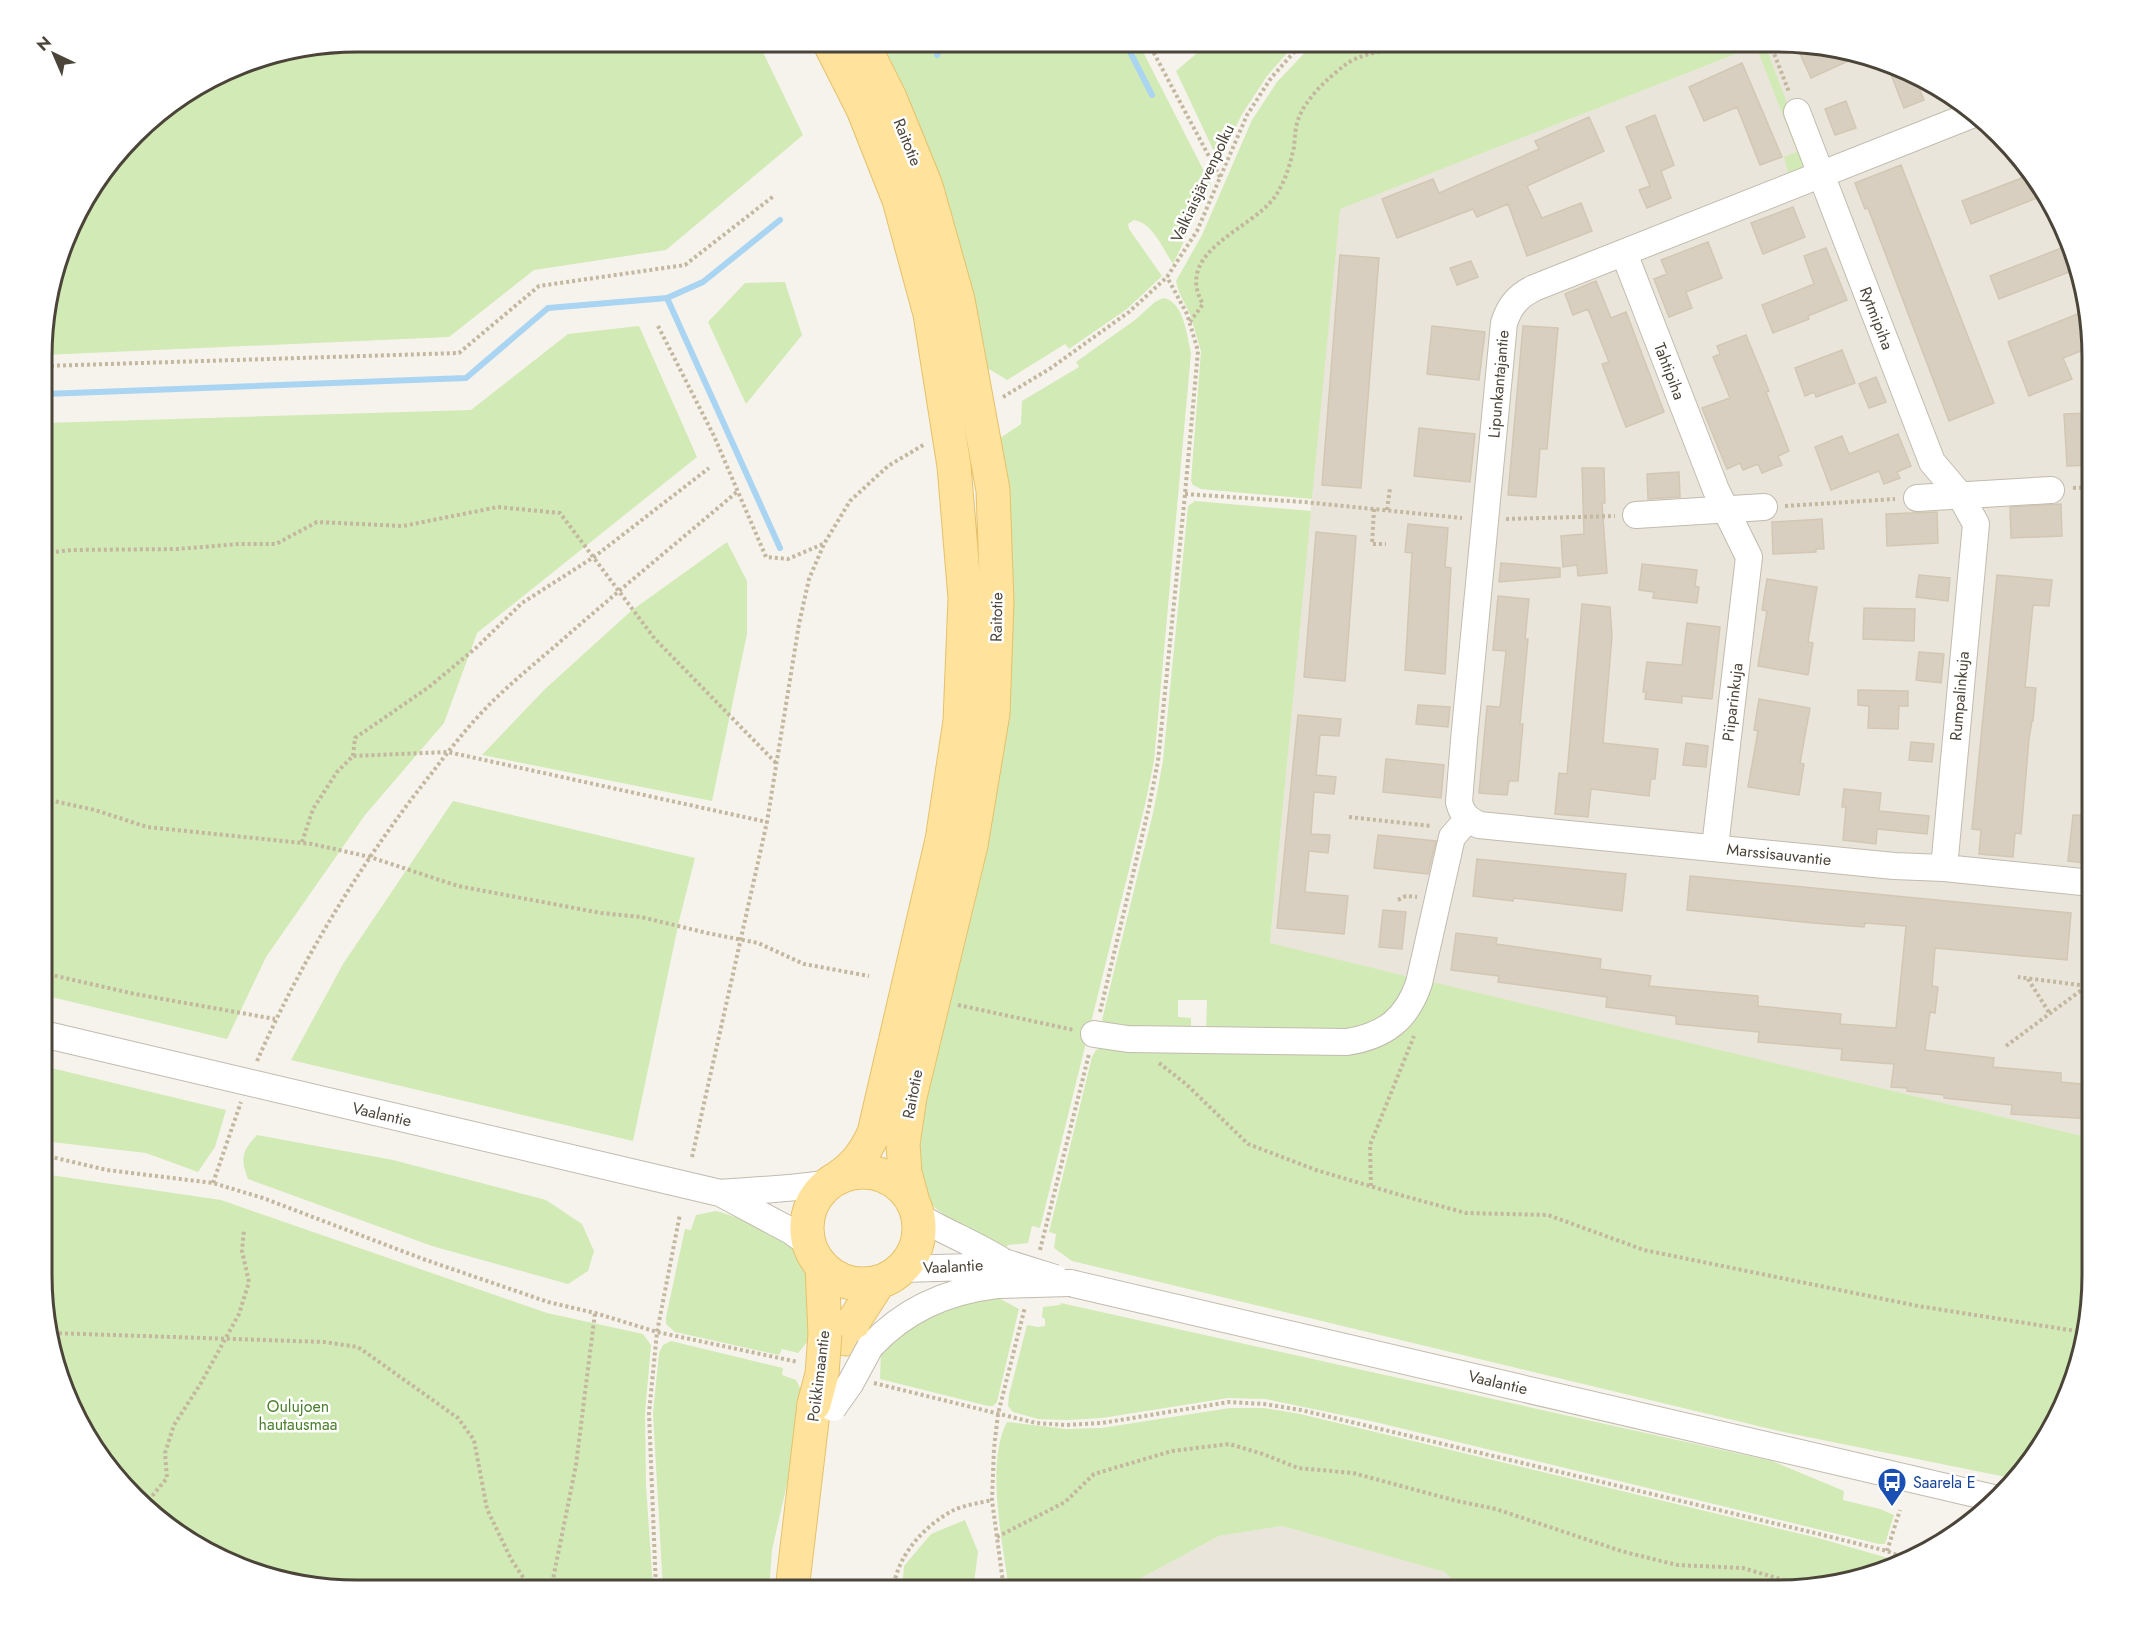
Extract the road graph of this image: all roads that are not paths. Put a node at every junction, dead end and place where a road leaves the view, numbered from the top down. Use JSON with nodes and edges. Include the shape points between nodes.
{"nodes":[{"id":1,"x":834,"y":52,"type":"edge"},
{"id":2,"x":867,"y":52,"type":"edge"},
{"id":3,"x":1797,"y":112,"type":"road end"},
{"id":4,"x":1964,"y":118,"type":"edge"},
{"id":5,"x":1822,"y":174,"type":"junction"},
{"id":6,"x":1624,"y":253,"type":"junction"},
{"id":7,"x":2051,"y":490,"type":"dead end"},
{"id":8,"x":1960,"y":495,"type":"junction"},
{"id":9,"x":1917,"y":498,"type":"road end"},
{"id":10,"x":1721,"y":500,"type":"junction"},
{"id":11,"x":1764,"y":507,"type":"road end"},
{"id":12,"x":1636,"y":515,"type":"road end"},
{"id":13,"x":1976,"y":524,"type":"joint"},
{"id":14,"x":1749,"y":557,"type":"joint"},
{"id":15,"x":1468,"y":819,"type":"junction"},
{"id":16,"x":1715,"y":847,"type":"junction"},
{"id":17,"x":1944,"y":868,"type":"junction"},
{"id":18,"x":2082,"y":882,"type":"edge"},
{"id":19,"x":1094,"y":1034,"type":"road end"},
{"id":20,"x":52,"y":1036,"type":"edge"},
{"id":21,"x":835,"y":1179,"type":"junction"},
{"id":22,"x":720,"y":1193,"type":"junction"},
{"id":23,"x":916,"y":1209,"type":"junction"},
{"id":24,"x":815,"y":1255,"type":"junction"},
{"id":25,"x":1000,"y":1274,"type":"junction"},
{"id":26,"x":890,"y":1276,"type":"junction"},
{"id":27,"x":847,"y":1340,"type":"junction"},
{"id":28,"x":1985,"y":1496,"type":"edge"},
{"id":29,"x":793,"y":1580,"type":"edge"}],
"edges":[{"from":1,"to":21,"type":"main road","name":"Raitotie","via":[[863,109],[899,200],[930,314],[954,466],[965,598],[960,721],[942,840],[874,1133],[862,1157]]},
{"from":2,"to":23,"type":"main road","name":"Raitotie","via":[[926,186],[958,300],[993,501],[997,602],[993,713],[970,845],[910,1097],[903,1144],[905,1173]]},
{"from":3,"to":5,"type":"street","name":"Rytmipiha"},
{"from":4,"to":5,"type":"street","name":"Lipunkantajantie"},
{"from":5,"to":6,"type":"street","name":"Lipunkantajantie"},
{"from":5,"to":8,"type":"street","name":"Rytmipiha","via":[[1932,462]]},
{"from":6,"to":10,"type":"street","name":"Tahtipiha"},
{"from":6,"to":15,"type":"street","name":"Lipunkantajantie","via":[[1534,288],[1516,299],[1504,323],[1464,740],[1460,802]]},
{"from":7,"to":8,"type":"street"},
{"from":8,"to":9,"type":"street"},
{"from":8,"to":13,"type":"street","name":"Rytmipiha"},
{"from":10,"to":11,"type":"street"},
{"from":10,"to":12,"type":"street"},
{"from":10,"to":14,"type":"street","name":"Tahtipiha"},
{"from":13,"to":17,"type":"street","name":"Rumpalinkuja"},
{"from":14,"to":16,"type":"street","name":"Piiparinkuja"},
{"from":15,"to":16,"type":"street","name":"Marssisauvantie","via":[[1479,825]]},
{"from":15,"to":19,"type":"street","via":[[1452,837],[1413,1000],[1380,1033],[1347,1042],[1128,1039]]},
{"from":16,"to":17,"type":"street","name":"Marssisauvantie"},
{"from":17,"to":18,"type":"street","name":"Marssisauvantie"},
{"from":20,"to":22,"type":"street","name":"Vaalantie"},
{"from":21,"to":22,"type":"street","name":"Vaalantie","via":[[789,1189]]},
{"from":21,"to":23,"type":"main road","via":[[854,1172],[881,1174],[905,1190]]},
{"from":21,"to":24,"type":"main road","via":[[819,1192],[808,1217],[807,1231]]},
{"from":22,"to":24,"type":"street","name":"Vaalantie","via":[[791,1231]]},
{"from":23,"to":25,"type":"street","name":"Vaalantie","via":[[937,1228],[980,1246]]},
{"from":23,"to":26,"type":"main road","via":[[920,1230],[917,1244],[911,1258]]},
{"from":24,"to":26,"type":"main road","via":[[842,1280],[860,1284]]},
{"from":24,"to":27,"type":"main road","name":"Poikkimaantie"},
{"from":25,"to":26,"type":"street","name":"Vaalantie","via":[[971,1267]]},
{"from":25,"to":27,"type":"street","via":[[910,1312],[883,1332]]},
{"from":25,"to":28,"type":"street","name":"Vaalantie","bridge":true,"via":[[1070,1283]]},
{"from":26,"to":27,"type":"main road","name":"Poikkimaantie","via":[[855,1319]]},
{"from":27,"to":29,"type":"main road","name":"Poikkimaantie","via":[[809,1450]]}]}
